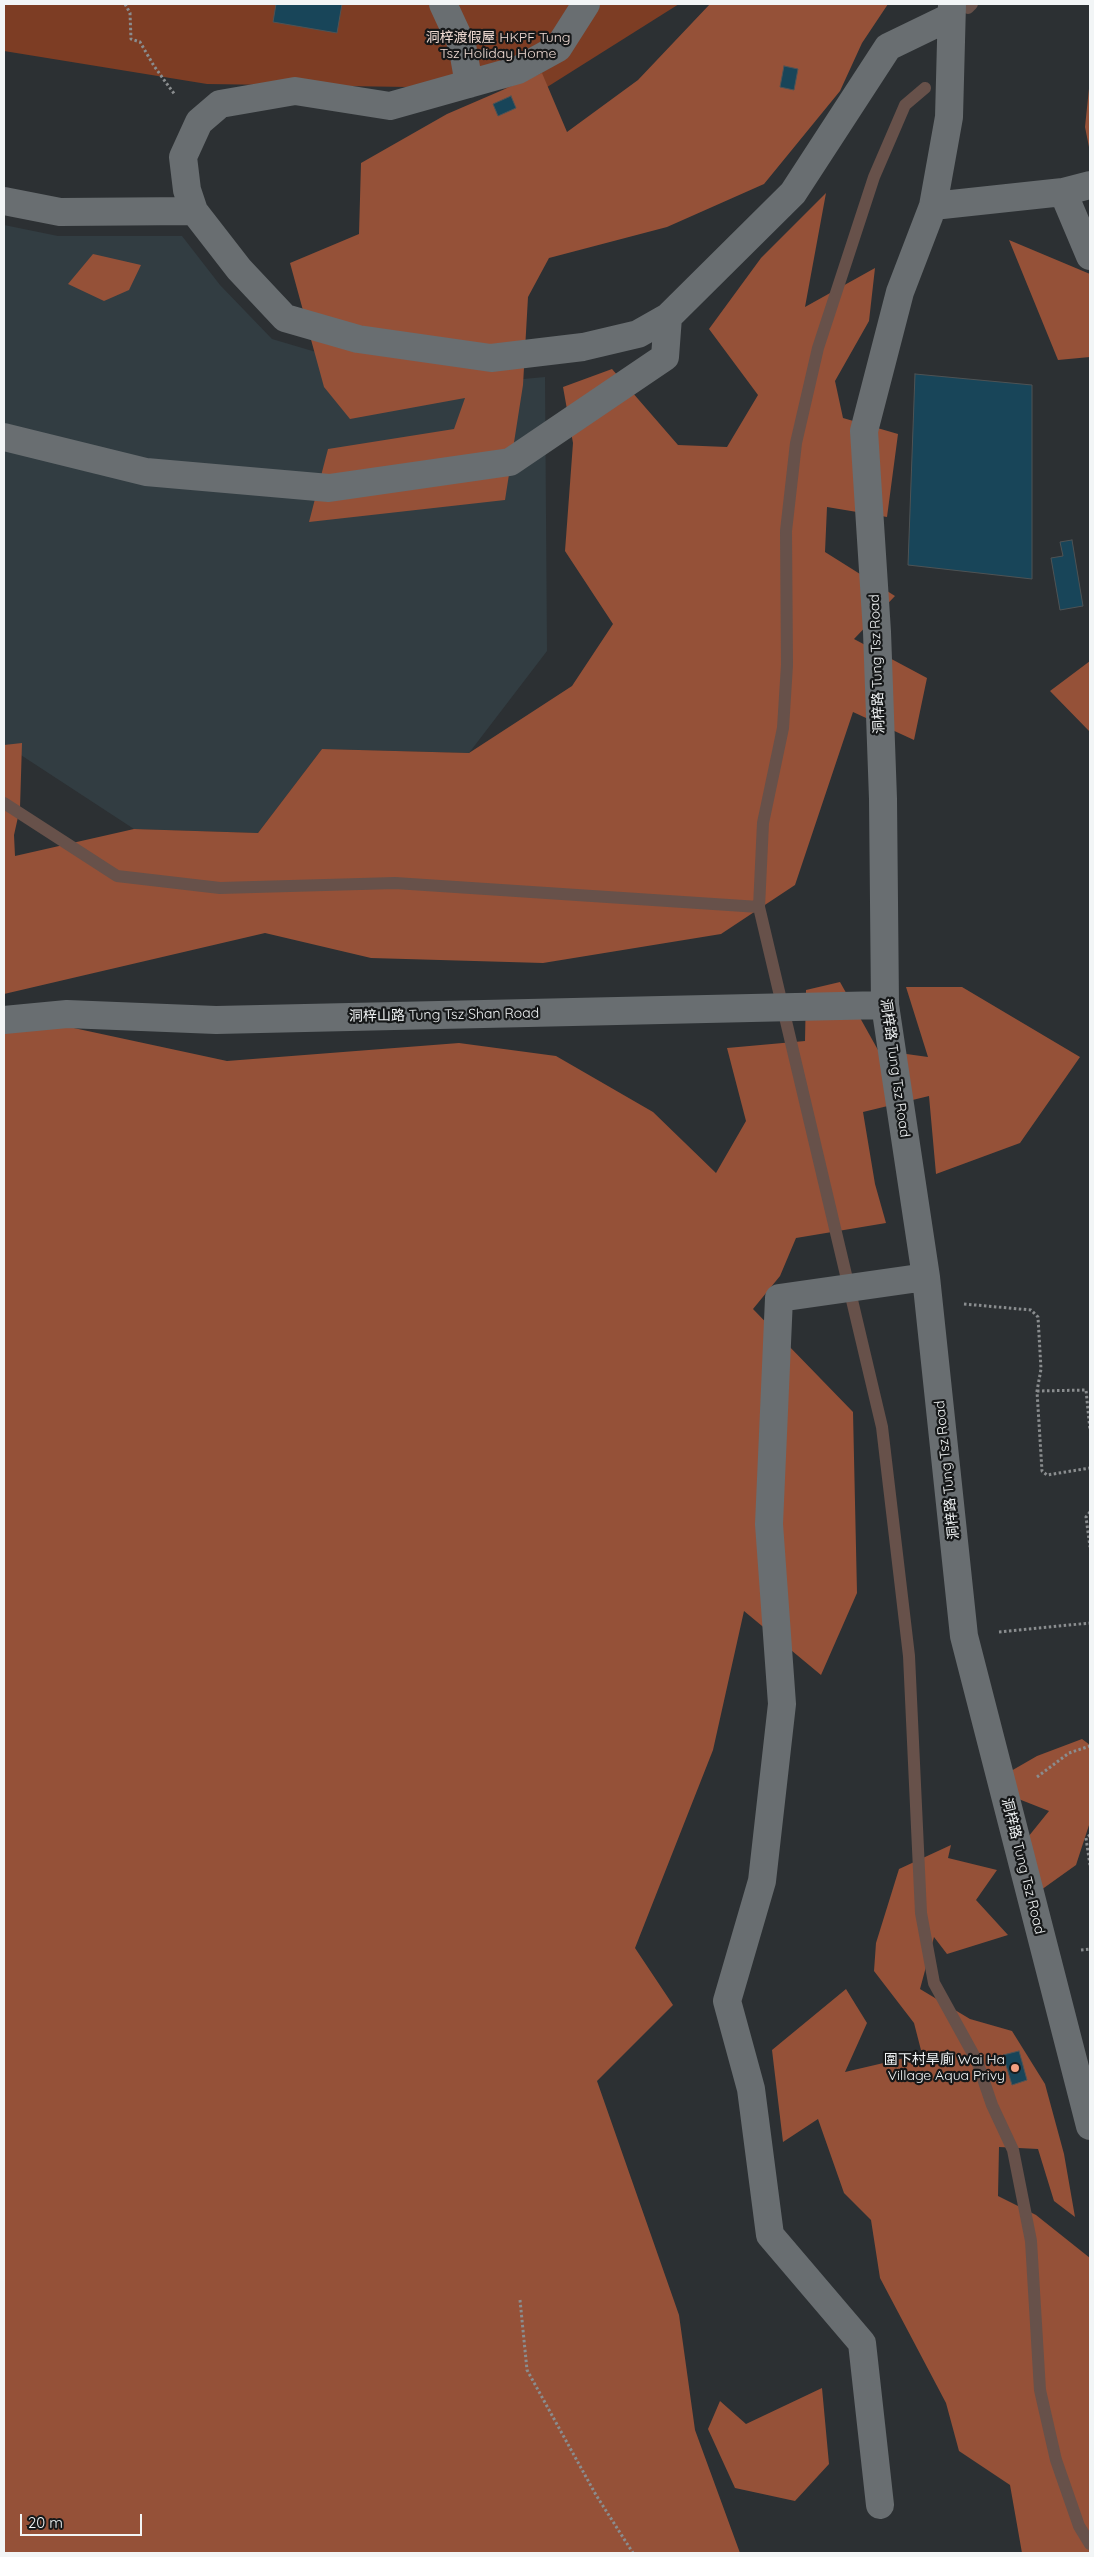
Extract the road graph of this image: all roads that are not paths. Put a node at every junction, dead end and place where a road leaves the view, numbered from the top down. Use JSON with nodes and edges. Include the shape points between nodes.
{"nodes":[{"id":1,"x":443,"y":4,"type":"edge"},
{"id":2,"x":586,"y":4,"type":"edge"},
{"id":3,"x":951,"y":10,"type":"edge"},
{"id":4,"x":468,"y":84,"type":"junction"},
{"id":5,"x":1090,"y":185,"type":"edge"},
{"id":6,"x":1063,"y":192,"type":"junction"},
{"id":7,"x":4,"y":201,"type":"edge"},
{"id":8,"x":933,"y":206,"type":"junction"},
{"id":9,"x":194,"y":211,"type":"junction"},
{"id":10,"x":1090,"y":256,"type":"edge"},
{"id":11,"x":668,"y":317,"type":"junction"},
{"id":12,"x":4,"y":436,"type":"edge"},
{"id":13,"x":885,"y":1005,"type":"junction"},
{"id":14,"x":4,"y":1020,"type":"edge"},
{"id":15,"x":927,"y":1289,"type":"junction"},
{"id":16,"x":1090,"y":2126,"type":"edge"},
{"id":17,"x":880,"y":2505,"type":"dead end"}],
"edges":[{"from":1,"to":4,"type":"street","via":[[462,45]]},
{"from":2,"to":4,"type":"street","via":[[558,48],[518,70]]},
{"from":3,"to":8,"type":"street","name":"洞梓路 Tung Tsz Road","via":[[949,117]]},
{"from":3,"to":11,"type":"street","via":[[888,47],[793,193]]},
{"from":4,"to":9,"type":"street","via":[[390,106],[294,91],[220,104],[199,122],[183,157],[187,190]]},
{"from":5,"to":6,"type":"street"},
{"from":6,"to":8,"type":"street"},
{"from":6,"to":10,"type":"street"},
{"from":7,"to":9,"type":"street","via":[[60,212]]},
{"from":8,"to":13,"type":"street","name":"洞梓路 Tung Tsz Road","via":[[900,292],[864,431],[883,799]]},
{"from":9,"to":11,"type":"street","via":[[239,269],[285,318],[358,339],[491,358],[583,347],[638,334]]},
{"from":11,"to":12,"type":"street","via":[[665,357],[510,462],[329,488],[146,472]]},
{"from":13,"to":14,"type":"street","name":"洞梓山路 Tung Tsz Shan Road","via":[[216,1020],[67,1014]]},
{"from":13,"to":15,"type":"street","name":"洞梓路 Tung Tsz Road"},
{"from":15,"to":16,"type":"street","name":"洞梓路 Tung Tsz Road","via":[[964,1636]]},
{"from":15,"to":17,"type":"street","via":[[779,1298],[769,1524],[782,1704],[762,1880],[727,2001],[751,2089],[770,2235],[862,2343]]}]}
